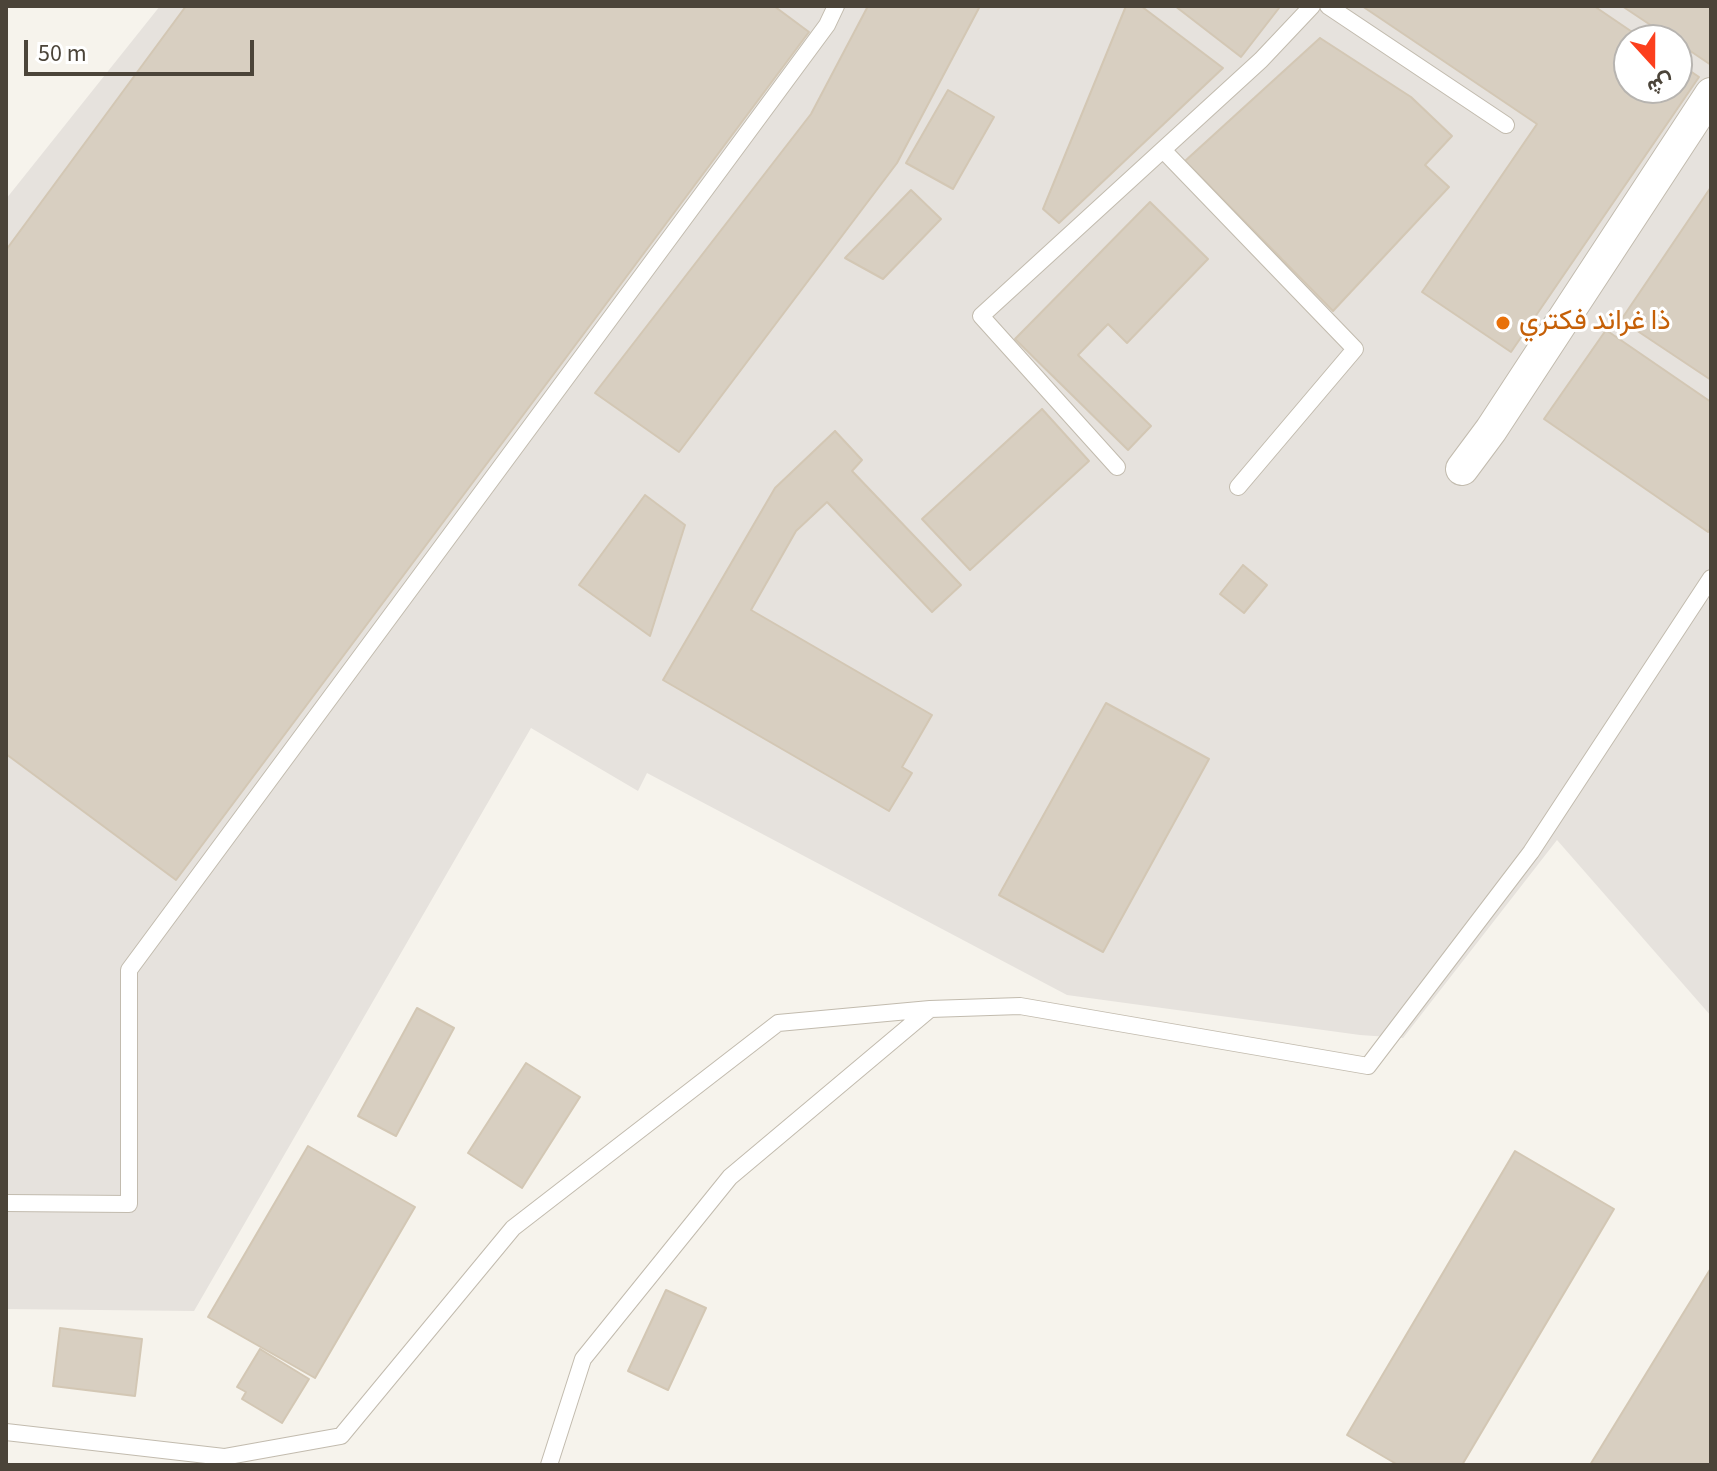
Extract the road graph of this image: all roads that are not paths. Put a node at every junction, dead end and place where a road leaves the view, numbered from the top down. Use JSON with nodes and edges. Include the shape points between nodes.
{"nodes":[{"id":1,"x":836,"y":6,"type":"edge"},
{"id":2,"x":1312,"y":6,"type":"edge"},
{"id":3,"x":1328,"y":6,"type":"edge"},
{"id":4,"x":1711,"y":94,"type":"edge"},
{"id":5,"x":1506,"y":125,"type":"dead end"},
{"id":6,"x":1163,"y":150,"type":"junction"},
{"id":7,"x":1117,"y":467,"type":"dead end"},
{"id":8,"x":1462,"y":469,"type":"dead end"},
{"id":9,"x":1238,"y":487,"type":"dead end"},
{"id":10,"x":1711,"y":578,"type":"edge"},
{"id":11,"x":930,"y":1009,"type":"junction"},
{"id":12,"x":6,"y":1203,"type":"edge"},
{"id":13,"x":6,"y":1432,"type":"edge"},
{"id":14,"x":549,"y":1465,"type":"edge"}],
"edges":[{"from":1,"to":12,"type":"lane","via":[[129,970],[129,1204]]},
{"from":2,"to":6,"type":"lane"},
{"from":3,"to":5,"type":"lane"},
{"from":4,"to":8,"type":"street"},
{"from":6,"to":7,"type":"lane","via":[[981,316]]},
{"from":6,"to":9,"type":"lane","via":[[1355,349]]},
{"from":10,"to":11,"type":"lane","via":[[1531,852],[1368,1066],[1020,1006]]},
{"from":11,"to":13,"type":"lane","via":[[778,1023],[513,1228],[341,1436],[224,1457]]},
{"from":11,"to":14,"type":"lane","via":[[730,1177],[583,1359]]}]}
